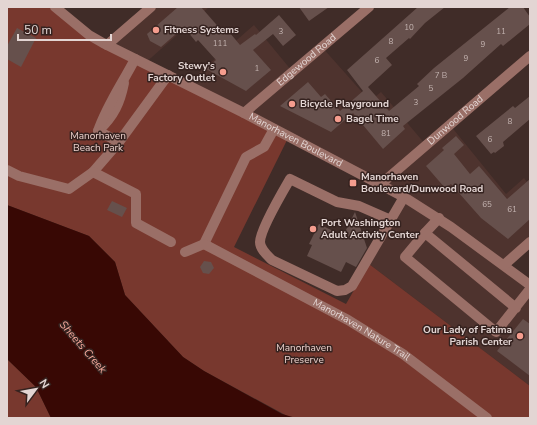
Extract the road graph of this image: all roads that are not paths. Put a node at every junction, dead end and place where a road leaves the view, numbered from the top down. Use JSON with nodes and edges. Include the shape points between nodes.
{"nodes":[{"id":1,"x":55,"y":7,"type":"edge"},
{"id":2,"x":151,"y":7,"type":"edge"},
{"id":3,"x":369,"y":7,"type":"edge"},
{"id":4,"x":107,"y":45,"type":"junction"},
{"id":5,"x":530,"y":56,"type":"edge"},
{"id":6,"x":135,"y":59,"type":"junction"},
{"id":7,"x":168,"y":76,"type":"junction"},
{"id":8,"x":244,"y":113,"type":"junction"},
{"id":9,"x":274,"y":129,"type":"junction"},
{"id":10,"x":119,"y":142,"type":"junction"},
{"id":11,"x":7,"y":170,"type":"edge"},
{"id":12,"x":93,"y":172,"type":"junction"},
{"id":13,"x":381,"y":184,"type":"junction"},
{"id":14,"x":404,"y":197,"type":"junction"},
{"id":15,"x":439,"y":218,"type":"junction"},
{"id":16,"x":391,"y":220,"type":"junction"},
{"id":17,"x":425,"y":233,"type":"junction"},
{"id":18,"x":171,"y":242,"type":"dead end"},
{"id":19,"x":530,"y":242,"type":"edge"},
{"id":20,"x":204,"y":244,"type":"junction"},
{"id":21,"x":185,"y":252,"type":"dead end"},
{"id":22,"x":504,"y":265,"type":"junction"},
{"id":23,"x":530,"y":285,"type":"edge"},
{"id":24,"x":530,"y":289,"type":"edge"},
{"id":25,"x":516,"y":308,"type":"junction"},
{"id":26,"x":487,"y":418,"type":"edge"}],
"edges":[{"from":1,"to":4,"type":"street","name":"Manorhaven Boulevard","via":[[89,35]]},
{"from":2,"to":4,"type":"street"},
{"from":3,"to":8,"type":"street","name":"Edgewood Road"},
{"from":4,"to":6,"type":"street","name":"Manorhaven Boulevard"},
{"from":5,"to":13,"type":"street","name":"Dunwood Road"},
{"from":6,"to":7,"type":"street","name":"Manorhaven Boulevard"},
{"from":6,"to":10,"type":"street","via":[[110,102],[98,131]]},
{"from":7,"to":8,"type":"street","name":"Manorhaven Boulevard"},
{"from":7,"to":10,"type":"street"},
{"from":8,"to":9,"type":"street","name":"Manorhaven Boulevard"},
{"from":9,"to":13,"type":"street","name":"Manorhaven Boulevard"},
{"from":9,"to":20,"type":"street","via":[[264,148],[246,157]]},
{"from":10,"to":12,"type":"street"},
{"from":11,"to":12,"type":"street","via":[[19,176],[69,190]]},
{"from":12,"to":18,"type":"street","via":[[136,194],[136,223]]},
{"from":13,"to":14,"type":"street","name":"Manorhaven Boulevard"},
{"from":14,"to":15,"type":"street","name":"Manorhaven Boulevard"},
{"from":14,"to":16,"type":"street"},
{"from":15,"to":17,"type":"street"},
{"from":15,"to":22,"type":"street","name":"Manorhaven Boulevard"},
{"from":16,"to":16,"type":"street","via":[[352,286],[345,290],[337,291],[272,260],[264,252],[260,241],[290,179],[338,202],[359,206]]},
{"from":17,"to":25,"type":"street"},
{"from":17,"to":25,"type":"street","via":[[405,257],[496,332]]},
{"from":19,"to":22,"type":"street"},
{"from":20,"to":21,"type":"street"},
{"from":20,"to":26,"type":"street","name":"Manorhaven Nature Trail","via":[[348,320],[403,354]]},
{"from":22,"to":23,"type":"street","name":"Manorhaven Boulevard"},
{"from":24,"to":25,"type":"street"}]}
